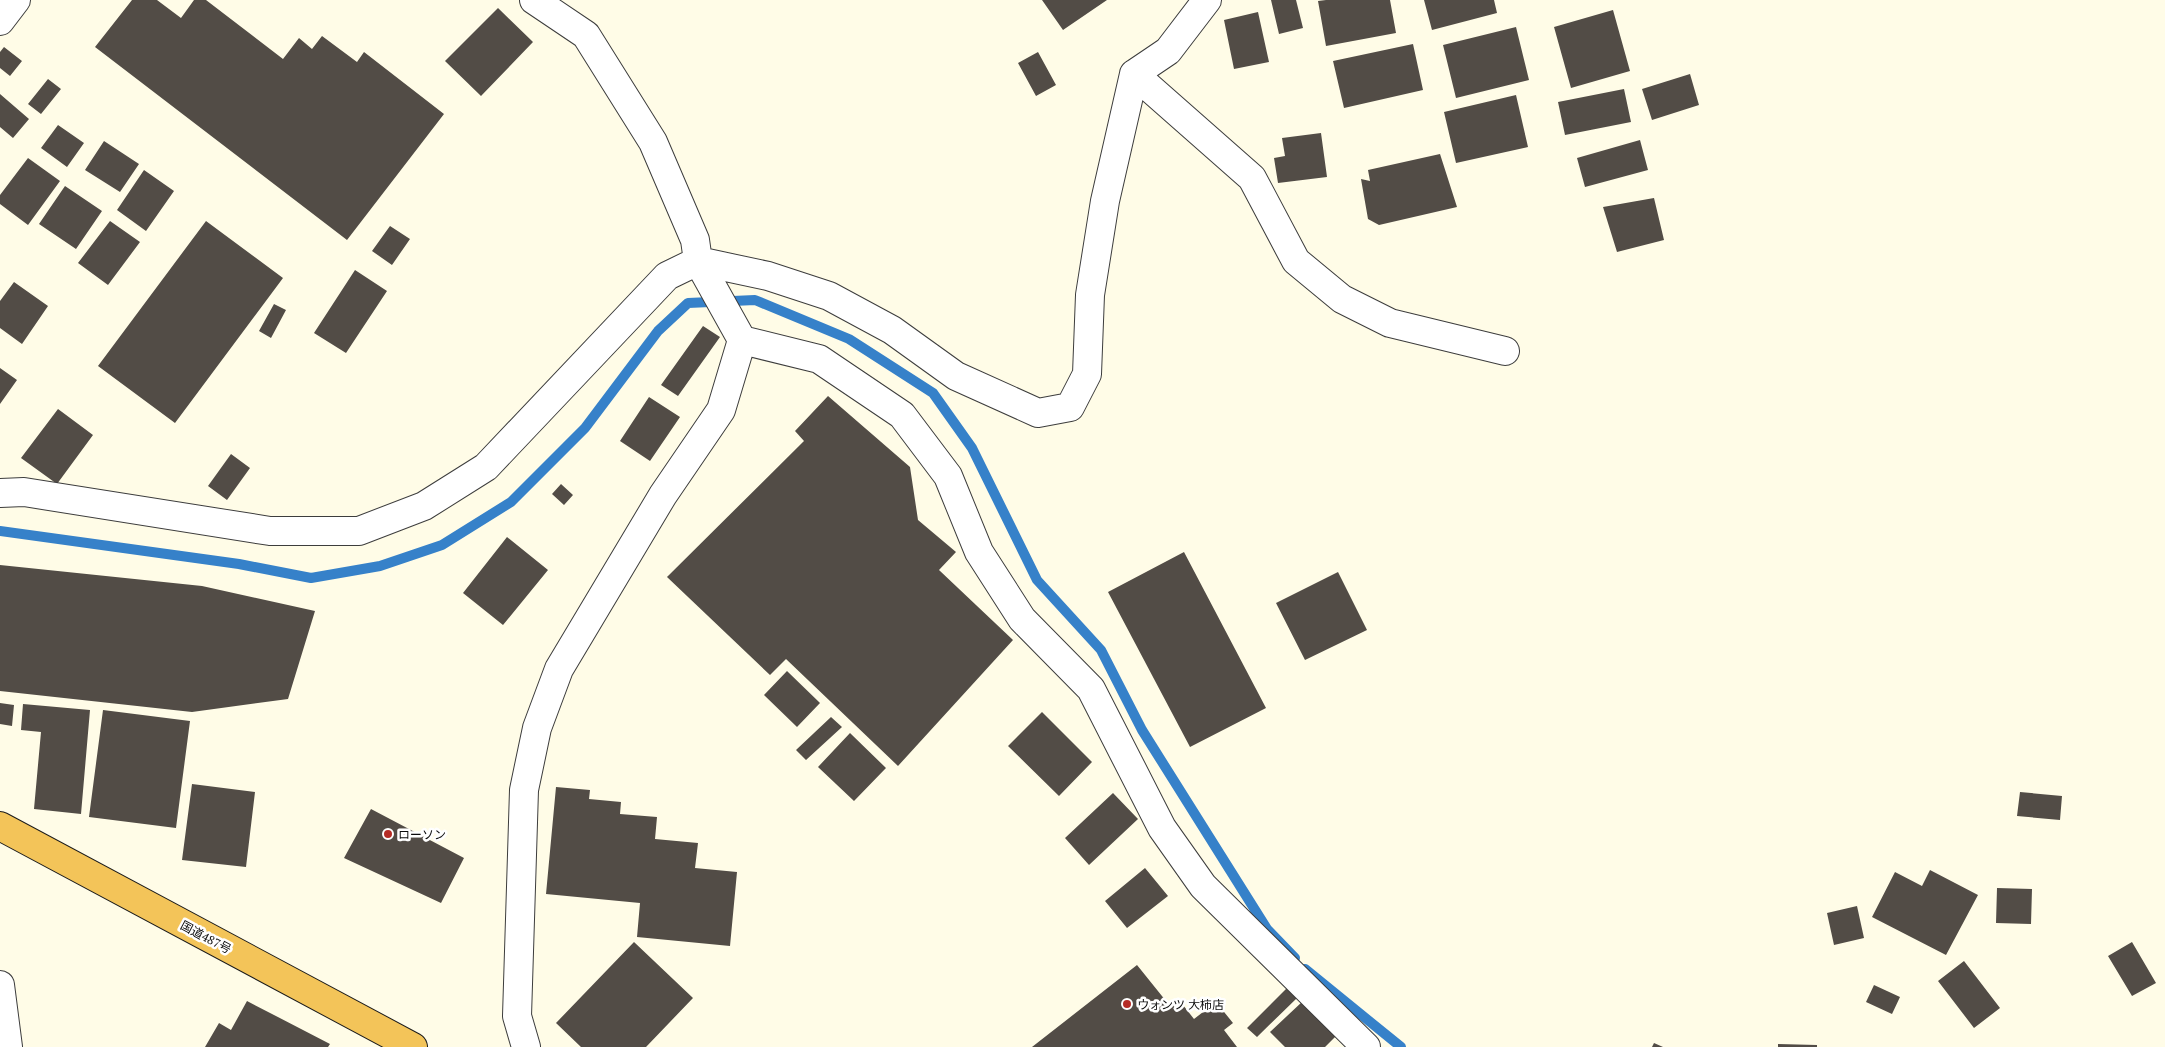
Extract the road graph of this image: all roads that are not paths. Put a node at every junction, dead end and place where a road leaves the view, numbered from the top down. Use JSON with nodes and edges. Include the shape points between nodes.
{"nodes":[{"id":1,"x":16,"y":0,"type":"edge"},
{"id":2,"x":534,"y":0,"type":"edge"},
{"id":3,"x":1207,"y":0,"type":"edge"},
{"id":4,"x":0,"y":21,"type":"edge"},
{"id":5,"x":1134,"y":74,"type":"junction"},
{"id":6,"x":698,"y":261,"type":"junction"},
{"id":7,"x":742,"y":340,"type":"junction"},
{"id":8,"x":1505,"y":351,"type":"dead end"},
{"id":9,"x":0,"y":494,"type":"edge"},
{"id":10,"x":0,"y":826,"type":"edge"},
{"id":11,"x":0,"y":985,"type":"edge"},
{"id":12,"x":8,"y":1047,"type":"edge"},
{"id":13,"x":413,"y":1047,"type":"edge"},
{"id":14,"x":526,"y":1047,"type":"edge"},
{"id":15,"x":1366,"y":1047,"type":"edge"}],
"edges":[{"from":1,"to":4,"type":"street"},
{"from":2,"to":6,"type":"street","via":[[586,35],[652,142],[695,240]]},
{"from":3,"to":5,"type":"street","via":[[1168,51]]},
{"from":5,"to":6,"type":"street","via":[[1105,201],[1094,267],[1087,374],[1070,406],[1038,412],[956,376],[892,330],[829,296],[768,276]]},
{"from":5,"to":8,"type":"street","via":[[1252,178],[1296,261],[1342,299],[1390,323]]},
{"from":6,"to":7,"type":"street"},
{"from":6,"to":9,"type":"street","via":[[667,276],[486,467],[424,506],[359,531],[270,531],[24,492]]},
{"from":7,"to":14,"type":"street","via":[[721,410],[663,495],[559,669],[537,728],[524,790],[517,1016]]},
{"from":7,"to":15,"type":"street","via":[[818,359],[902,415],[948,476],[979,552],[1022,619],[1091,689],[1162,828],[1203,886]]},
{"from":10,"to":13,"type":"highway","name":"国道487号"},
{"from":11,"to":12,"type":"street"}]}
